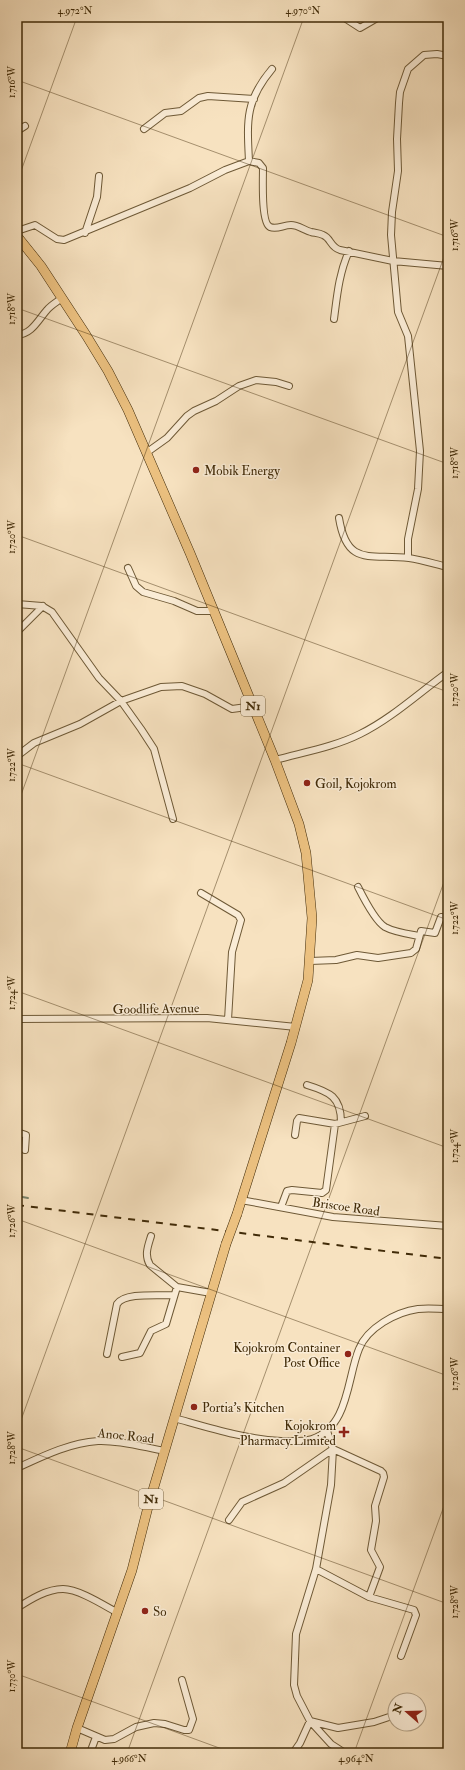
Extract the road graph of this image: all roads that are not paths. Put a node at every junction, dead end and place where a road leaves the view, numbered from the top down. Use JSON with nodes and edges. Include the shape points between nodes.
{"nodes":[{"id":1,"x":343,"y":17,"type":"edge"},
{"id":2,"x":380,"y":17,"type":"edge"},
{"id":3,"x":448,"y":56,"type":"edge"},
{"id":4,"x":272,"y":69,"type":"dead end"},
{"id":5,"x":254,"y":99,"type":"junction"},
{"id":6,"x":25,"y":126,"type":"dead end"},
{"id":7,"x":144,"y":129,"type":"dead end"},
{"id":8,"x":17,"y":130,"type":"edge"},
{"id":9,"x":249,"y":161,"type":"junction"},
{"id":10,"x":99,"y":176,"type":"dead end"},
{"id":11,"x":17,"y":231,"type":"edge"},
{"id":12,"x":85,"y":233,"type":"junction"},
{"id":13,"x":17,"y":236,"type":"edge"},
{"id":14,"x":349,"y":252,"type":"junction"},
{"id":15,"x":393,"y":261,"type":"junction"},
{"id":16,"x":448,"y":266,"type":"edge"},
{"id":17,"x":62,"y":298,"type":"junction"},
{"id":18,"x":334,"y":319,"type":"dead end"},
{"id":19,"x":17,"y":335,"type":"edge"},
{"id":20,"x":289,"y":386,"type":"dead end"},
{"id":21,"x":146,"y":453,"type":"junction"},
{"id":22,"x":339,"y":518,"type":"dead end"},
{"id":23,"x":408,"y":558,"type":"junction"},
{"id":24,"x":448,"y":567,"type":"edge"},
{"id":25,"x":128,"y":568,"type":"dead end"},
{"id":26,"x":17,"y":604,"type":"edge"},
{"id":27,"x":43,"y":606,"type":"junction"},
{"id":28,"x":213,"y":612,"type":"junction"},
{"id":29,"x":17,"y":632,"type":"edge"},
{"id":30,"x":448,"y":672,"type":"edge"},
{"id":31,"x":120,"y":701,"type":"junction"},
{"id":32,"x":254,"y":706,"type":"junction"},
{"id":33,"x":17,"y":756,"type":"edge"},
{"id":34,"x":275,"y":760,"type":"junction"},
{"id":35,"x":173,"y":819,"type":"dead end"},
{"id":36,"x":358,"y":887,"type":"dead end"},
{"id":37,"x":201,"y":893,"type":"dead end"},
{"id":38,"x":448,"y":918,"type":"edge"},
{"id":39,"x":419,"y":936,"type":"junction"},
{"id":40,"x":310,"y":961,"type":"junction"},
{"id":41,"x":17,"y":1020,"type":"edge"},
{"id":42,"x":228,"y":1020,"type":"junction"},
{"id":43,"x":296,"y":1027,"type":"junction"},
{"id":44,"x":307,"y":1085,"type":"dead end"},
{"id":45,"x":365,"y":1116,"type":"dead end"},
{"id":46,"x":338,"y":1123,"type":"junction"},
{"id":47,"x":17,"y":1132,"type":"edge"},
{"id":48,"x":295,"y":1134,"type":"dead end"},
{"id":49,"x":25,"y":1150,"type":"dead end"},
{"id":50,"x":241,"y":1200,"type":"junction"},
{"id":51,"x":281,"y":1207,"type":"junction"},
{"id":52,"x":448,"y":1226,"type":"edge"},
{"id":53,"x":151,"y":1236,"type":"dead end"},
{"id":54,"x":177,"y":1287,"type":"junction"},
{"id":55,"x":211,"y":1293,"type":"junction"},
{"id":56,"x":174,"y":1295,"type":"junction"},
{"id":57,"x":448,"y":1309,"type":"edge"},
{"id":58,"x":107,"y":1354,"type":"dead end"},
{"id":59,"x":122,"y":1357,"type":"dead end"},
{"id":60,"x":174,"y":1418,"type":"junction"},
{"id":61,"x":327,"y":1431,"type":"junction"},
{"id":62,"x":333,"y":1449,"type":"junction"},
{"id":63,"x":165,"y":1451,"type":"junction"},
{"id":64,"x":17,"y":1468,"type":"edge"},
{"id":65,"x":229,"y":1520,"type":"dead end"},
{"id":66,"x":316,"y":1569,"type":"junction"},
{"id":67,"x":369,"y":1597,"type":"junction"},
{"id":68,"x":17,"y":1608,"type":"edge"},
{"id":69,"x":118,"y":1613,"type":"junction"},
{"id":70,"x":401,"y":1656,"type":"dead end"},
{"id":71,"x":182,"y":1680,"type":"dead end"},
{"id":72,"x":387,"y":1718,"type":"edge"},
{"id":73,"x":310,"y":1721,"type":"junction"},
{"id":74,"x":77,"y":1728,"type":"junction"},
{"id":75,"x":96,"y":1737,"type":"junction"},
{"id":76,"x":70,"y":1753,"type":"edge"},
{"id":77,"x":90,"y":1753,"type":"edge"},
{"id":78,"x":293,"y":1753,"type":"edge"},
{"id":79,"x":345,"y":1753,"type":"edge"}],
"edges":[{"from":1,"to":2,"type":"street","via":[[360,28]]},
{"from":3,"to":15,"type":"street","via":[[424,55],[408,69],[400,92],[398,171],[391,235]]},
{"from":4,"to":5,"type":"street","via":[[259,86]]},
{"from":5,"to":7,"type":"street","via":[[214,96],[199,98],[181,111],[165,113]]},
{"from":5,"to":9,"type":"street","via":[[248,121]]},
{"from":6,"to":8,"type":"street"},
{"from":9,"to":12,"type":"street"},
{"from":9,"to":14,"type":"street","via":[[259,163],[264,168],[263,206],[267,225],[276,228],[295,225],[324,235],[335,248]]},
{"from":10,"to":12,"type":"street","via":[[97,197]]},
{"from":11,"to":12,"type":"street","via":[[35,225],[57,239],[64,240]]},
{"from":13,"to":17,"type":"highway","number":"N1","via":[[28,247]]},
{"from":14,"to":15,"type":"street"},
{"from":14,"to":18,"type":"street","via":[[342,270]]},
{"from":15,"to":16,"type":"street"},
{"from":15,"to":23,"type":"street","via":[[398,312],[408,336],[420,451],[418,489],[408,539]]},
{"from":17,"to":19,"type":"street","via":[[47,310],[32,329],[23,335]]},
{"from":17,"to":21,"type":"highway","number":"N1","via":[[112,377]]},
{"from":20,"to":21,"type":"street","via":[[256,380],[239,386],[187,416],[167,438]]},
{"from":21,"to":28,"type":"highway","number":"N1"},
{"from":22,"to":23,"type":"street","via":[[341,534],[347,545],[356,552],[367,557]]},
{"from":23,"to":24,"type":"street"},
{"from":25,"to":28,"type":"street","via":[[136,586],[143,592],[196,611]]},
{"from":26,"to":27,"type":"street"},
{"from":27,"to":29,"type":"street"},
{"from":27,"to":31,"type":"street","via":[[52,612],[99,678]]},
{"from":28,"to":32,"type":"highway","number":"N1"},
{"from":30,"to":34,"type":"street","via":[[362,733],[334,744]]},
{"from":31,"to":32,"type":"street","via":[[161,687],[174,686],[205,694],[232,709]]},
{"from":31,"to":33,"type":"street","via":[[80,724],[34,743]]},
{"from":31,"to":35,"type":"street","via":[[154,749]]},
{"from":32,"to":34,"type":"highway","number":"N1"},
{"from":34,"to":40,"type":"highway","number":"N1","via":[[299,824],[306,853],[312,918]]},
{"from":36,"to":39,"type":"street","via":[[382,925]]},
{"from":37,"to":42,"type":"street","via":[[238,915],[241,920],[232,952]]},
{"from":38,"to":39,"type":"street","via":[[441,917],[435,933],[421,930]]},
{"from":39,"to":40,"type":"street","via":[[416,948],[411,953],[378,958],[357,955],[336,960]]},
{"from":40,"to":43,"type":"highway","number":"N1"},
{"from":41,"to":42,"type":"street","name":"Goodlife Avenue"},
{"from":42,"to":43,"type":"street","name":"Goodlife Avenue"},
{"from":43,"to":50,"type":"highway","number":"N1"},
{"from":44,"to":46,"type":"street","via":[[325,1091],[337,1101],[341,1111]]},
{"from":45,"to":46,"type":"street"},
{"from":46,"to":48,"type":"street","via":[[299,1118]]},
{"from":46,"to":51,"type":"street","via":[[326,1190],[322,1193],[287,1191]]},
{"from":47,"to":49,"type":"street","via":[[26,1135]]},
{"from":50,"to":51,"type":"street","name":"Briscoe Road"},
{"from":50,"to":55,"type":"highway","number":"N1","bridge":true},
{"from":51,"to":52,"type":"street","name":"Briscoe Road","via":[[333,1217]]},
{"from":53,"to":54,"type":"street","via":[[146,1251],[150,1265]]},
{"from":54,"to":55,"type":"street"},
{"from":54,"to":56,"type":"street"},
{"from":55,"to":60,"type":"highway","number":"N1"},
{"from":56,"to":58,"type":"street","via":[[127,1296],[120,1300]]},
{"from":56,"to":59,"type":"street","via":[[166,1324],[151,1330],[140,1353]]},
{"from":57,"to":61,"type":"street","via":[[426,1308],[404,1312],[365,1338],[359,1348],[343,1405]]},
{"from":60,"to":61,"type":"street","via":[[236,1435],[268,1440],[310,1440]]},
{"from":60,"to":63,"type":"highway","number":"N1"},
{"from":61,"to":62,"type":"street"},
{"from":62,"to":65,"type":"street","via":[[284,1483],[242,1502]]},
{"from":62,"to":66,"type":"street","via":[[331,1485]]},
{"from":62,"to":67,"type":"street","via":[[381,1471],[384,1475],[375,1506],[376,1520],[371,1550],[380,1567]]},
{"from":63,"to":64,"type":"street","name":"Anoe Road","via":[[122,1443],[89,1442],[63,1448]]},
{"from":63,"to":69,"type":"highway","number":"N1"},
{"from":66,"to":67,"type":"street"},
{"from":66,"to":73,"type":"street","via":[[299,1621],[294,1651],[294,1686]]},
{"from":67,"to":70,"type":"street","via":[[416,1612]]},
{"from":68,"to":69,"type":"street","via":[[33,1598],[63,1589],[75,1592]]},
{"from":69,"to":74,"type":"highway","number":"N1"},
{"from":71,"to":75,"type":"street","via":[[193,1719],[189,1730],[154,1723],[136,1727],[110,1740]]},
{"from":72,"to":73,"type":"street","via":[[338,1728]]},
{"from":73,"to":78,"type":"street"},
{"from":73,"to":79,"type":"street","via":[[331,1744]]},
{"from":74,"to":75,"type":"street"},
{"from":74,"to":76,"type":"highway","number":"N1"},
{"from":75,"to":77,"type":"street"}]}
